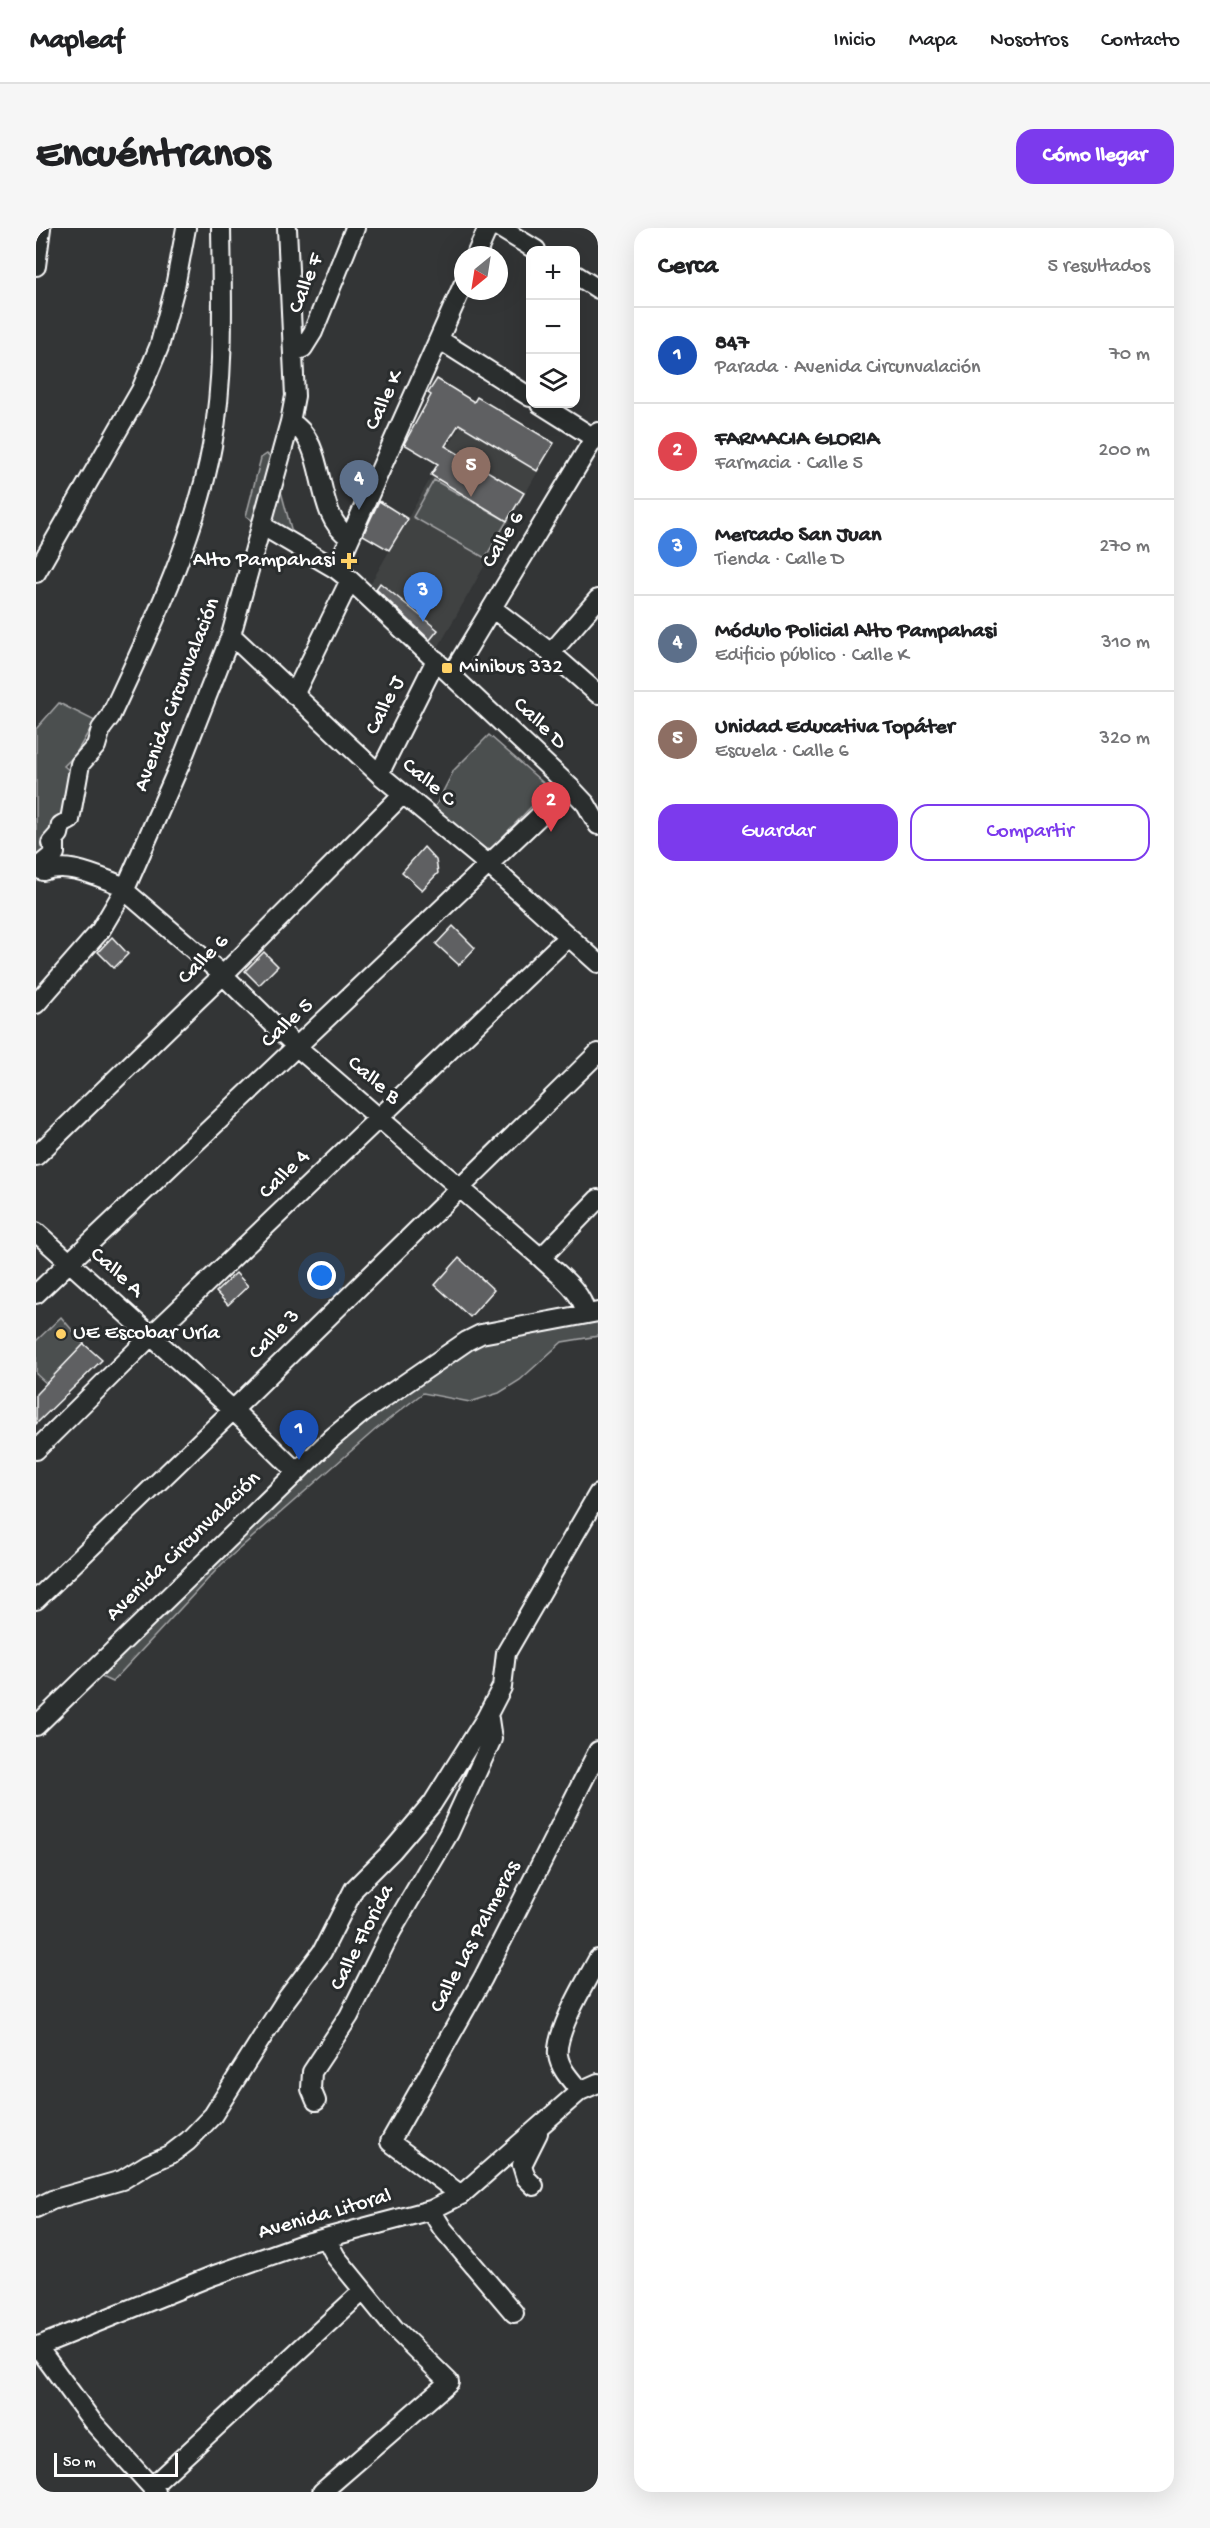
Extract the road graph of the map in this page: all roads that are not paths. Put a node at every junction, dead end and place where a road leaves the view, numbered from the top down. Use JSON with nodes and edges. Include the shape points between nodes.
{"nodes":[{"id":1,"x":41,"y":228,"type":"edge"},
{"id":2,"x":186,"y":228,"type":"edge"},
{"id":3,"x":221,"y":228,"type":"edge"},
{"id":4,"x":287,"y":228,"type":"edge"},
{"id":5,"x":355,"y":228,"type":"edge"},
{"id":6,"x":488,"y":228,"type":"edge"},
{"id":7,"x":500,"y":228,"type":"edge"},
{"id":8,"x":480,"y":246,"type":"edge"},
{"id":9,"x":529,"y":246,"type":"edge"},
{"id":10,"x":36,"y":266,"type":"edge"},
{"id":11,"x":580,"y":278,"type":"edge"},
{"id":12,"x":598,"y":290,"type":"edge"},
{"id":13,"x":457,"y":300,"type":"edge"},
{"id":14,"x":291,"y":307,"type":"junction"},
{"id":15,"x":322,"y":311,"type":"junction"},
{"id":16,"x":440,"y":340,"type":"junction"},
{"id":17,"x":294,"y":352,"type":"junction"},
{"id":18,"x":526,"y":394,"type":"edge"},
{"id":19,"x":547,"y":408,"type":"edge"},
{"id":20,"x":290,"y":422,"type":"junction"},
{"id":21,"x":596,"y":435,"type":"edge"},
{"id":22,"x":261,"y":525,"type":"junction"},
{"id":23,"x":349,"y":537,"type":"junction"},
{"id":24,"x":36,"y":573,"type":"edge"},
{"id":25,"x":343,"y":574,"type":"junction"},
{"id":26,"x":598,"y":599,"type":"edge"},
{"id":27,"x":492,"y":608,"type":"junction"},
{"id":28,"x":231,"y":635,"type":"junction"},
{"id":29,"x":551,"y":653,"type":"junction"},
{"id":30,"x":436,"y":660,"type":"junction"},
{"id":31,"x":452,"y":674,"type":"junction"},
{"id":32,"x":598,"y":694,"type":"edge"},
{"id":33,"x":294,"y":695,"type":"junction"},
{"id":34,"x":379,"y":774,"type":"junction"},
{"id":35,"x":570,"y":787,"type":"junction"},
{"id":36,"x":402,"y":795,"type":"junction"},
{"id":37,"x":594,"y":800,"type":"edge"},
{"id":38,"x":598,"y":825,"type":"edge"},
{"id":39,"x":489,"y":865,"type":"junction"},
{"id":40,"x":125,"y":889,"type":"junction"},
{"id":41,"x":568,"y":937,"type":"junction"},
{"id":42,"x":598,"y":963,"type":"edge"},
{"id":43,"x":223,"y":975,"type":"junction"},
{"id":44,"x":36,"y":1004,"type":"edge"},
{"id":45,"x":298,"y":1048,"type":"junction"},
{"id":46,"x":598,"y":1053,"type":"edge"},
{"id":47,"x":379,"y":1118,"type":"junction"},
{"id":48,"x":36,"y":1156,"type":"edge"},
{"id":49,"x":460,"y":1187,"type":"junction"},
{"id":50,"x":598,"y":1199,"type":"edge"},
{"id":51,"x":36,"y":1232,"type":"edge"},
{"id":52,"x":541,"y":1258,"type":"junction"},
{"id":53,"x":68,"y":1262,"type":"junction"},
{"id":54,"x":36,"y":1294,"type":"edge"},
{"id":55,"x":591,"y":1313,"type":"edge"},
{"id":56,"x":150,"y":1337,"type":"junction"},
{"id":57,"x":233,"y":1410,"type":"junction"},
{"id":58,"x":36,"y":1450,"type":"edge"},
{"id":59,"x":296,"y":1471,"type":"junction"},
{"id":60,"x":598,"y":1494,"type":"edge"},
{"id":61,"x":36,"y":1600,"type":"edge"},
{"id":62,"x":486,"y":1718,"type":"junction"},
{"id":63,"x":36,"y":1726,"type":"edge"},
{"id":64,"x":598,"y":1750,"type":"edge"},
{"id":65,"x":598,"y":1959,"type":"edge"},
{"id":66,"x":592,"y":2088,"type":"edge"},
{"id":67,"x":316,"y":2101,"type":"dead end"},
{"id":68,"x":537,"y":2128,"type":"junction"},
{"id":69,"x":534,"y":2186,"type":"dead end"},
{"id":70,"x":461,"y":2195,"type":"junction"},
{"id":71,"x":36,"y":2208,"type":"edge"},
{"id":72,"x":431,"y":2210,"type":"junction"},
{"id":73,"x":326,"y":2238,"type":"junction"},
{"id":74,"x":363,"y":2291,"type":"junction"},
{"id":75,"x":514,"y":2313,"type":"dead end"},
{"id":76,"x":36,"y":2346,"type":"edge"},
{"id":77,"x":153,"y":2489,"type":"edge"},
{"id":78,"x":322,"y":2492,"type":"edge"}],
"edges":[{"from":1,"to":10,"type":"street"},
{"from":2,"to":24,"type":"street","via":[[159,347],[141,390]]},
{"from":3,"to":40,"type":"street","via":[[223,326],[219,393],[198,505],[155,619],[96,746],[80,764],[70,820],[61,825],[51,843],[55,843],[55,853],[38,868],[70,868]]},
{"from":4,"to":14,"type":"street","name":"Avenida Circunvalación"},
{"from":5,"to":15,"type":"street","name":"Calle F"},
{"from":6,"to":8,"type":"street"},
{"from":7,"to":9,"type":"street"},
{"from":11,"to":12,"type":"street"},
{"from":13,"to":16,"type":"street","name":"Calle K"},
{"from":14,"to":15,"type":"street"},
{"from":14,"to":17,"type":"street","name":"Avenida Circunvalación"},
{"from":15,"to":17,"type":"street","name":"Calle F","via":[[303,348]]},
{"from":16,"to":18,"type":"street"},
{"from":16,"to":23,"type":"street","name":"Calle K"},
{"from":17,"to":20,"type":"street","name":"Avenida Circunvalación","via":[[295,396]]},
{"from":19,"to":21,"type":"street"},
{"from":20,"to":22,"type":"street","name":"Avenida Circunvalación"},
{"from":20,"to":23,"type":"street","via":[[300,428],[310,444],[335,525]]},
{"from":21,"to":27,"type":"street","name":"Calle 6"},
{"from":22,"to":25,"type":"street","name":"Calle D"},
{"from":22,"to":28,"type":"street","name":"Avenida Circunvalación"},
{"from":23,"to":25,"type":"street","name":"Calle K"},
{"from":25,"to":30,"type":"street","name":"Calle D"},
{"from":25,"to":33,"type":"street","name":"Calle K"},
{"from":26,"to":29,"type":"street"},
{"from":27,"to":29,"type":"street"},
{"from":27,"to":31,"type":"street","name":"Calle 6"},
{"from":28,"to":33,"type":"street","name":"Calle C"},
{"from":28,"to":40,"type":"street","name":"Avenida Circunvalación"},
{"from":29,"to":32,"type":"street"},
{"from":30,"to":31,"type":"street","name":"Calle D"},
{"from":30,"to":34,"type":"street","name":"Calle J"},
{"from":31,"to":35,"type":"street","name":"Calle D"},
{"from":33,"to":34,"type":"street","name":"Calle C"},
{"from":34,"to":36,"type":"street","name":"Calle C"},
{"from":35,"to":37,"type":"street","name":"Calle D"},
{"from":35,"to":39,"type":"street","name":"Calle 5"},
{"from":36,"to":39,"type":"street","name":"Calle C"},
{"from":36,"to":43,"type":"street","name":"Calle 6"},
{"from":37,"to":38,"type":"street","name":"Calle D"},
{"from":39,"to":41,"type":"street","name":"Calle C"},
{"from":39,"to":45,"type":"street","name":"Calle 5"},
{"from":40,"to":43,"type":"street","name":"Calle B"},
{"from":40,"to":44,"type":"street","name":"Avenida Circunvalación","via":[[100,931]]},
{"from":41,"to":42,"type":"street","name":"Calle C"},
{"from":41,"to":47,"type":"street","name":"Calle 4"},
{"from":43,"to":45,"type":"street","name":"Calle B"},
{"from":43,"to":48,"type":"street","name":"Calle 6"},
{"from":45,"to":47,"type":"street","name":"Calle B"},
{"from":45,"to":53,"type":"street","name":"Calle 5"},
{"from":46,"to":49,"type":"street","name":"Calle 3"},
{"from":47,"to":49,"type":"street","name":"Calle B"},
{"from":47,"to":56,"type":"street","name":"Calle 4"},
{"from":49,"to":52,"type":"street","name":"Calle B"},
{"from":49,"to":57,"type":"street","name":"Calle 3"},
{"from":50,"to":52,"type":"street"},
{"from":51,"to":53,"type":"street","name":"Calle A"},
{"from":52,"to":55,"type":"street","name":"Calle B"},
{"from":53,"to":54,"type":"street","name":"Calle 5"},
{"from":53,"to":56,"type":"street","name":"Calle A"},
{"from":55,"to":59,"type":"street","name":"Avenida Circunvalación","via":[[481,1334],[467,1341],[362,1413]]},
{"from":56,"to":57,"type":"street","name":"Calle A"},
{"from":56,"to":58,"type":"street","name":"Calle 4"},
{"from":57,"to":59,"type":"street","name":"Calle A"},
{"from":57,"to":61,"type":"street","name":"Calle 3"},
{"from":59,"to":63,"type":"street","name":"Avenida Circunvalación"},
{"from":60,"to":62,"type":"street","via":[[506,1653],[502,1687]]},
{"from":62,"to":67,"type":"street","name":"Calle Florida","via":[[492,1738],[467,1797],[349,2016],[312,2072],[311,2089]]},
{"from":62,"to":71,"type":"street","via":[[432,1804],[354,1889],[322,1952],[285,2001],[213,2115],[171,2154],[122,2180]]},
{"from":64,"to":70,"type":"street","name":"Calle Las Palmeras","via":[[483,1978],[390,2142]]},
{"from":65,"to":66,"type":"street","via":[[558,2044],[561,2066]]},
{"from":66,"to":68,"type":"street","name":"Avenida Litoral"},
{"from":68,"to":69,"type":"street","via":[[522,2165]]},
{"from":68,"to":70,"type":"street","name":"Avenida Litoral"},
{"from":70,"to":72,"type":"street","name":"Avenida Litoral"},
{"from":72,"to":73,"type":"street","name":"Avenida Litoral"},
{"from":72,"to":75,"type":"street"},
{"from":73,"to":74,"type":"street"},
{"from":73,"to":76,"type":"street","name":"Avenida Litoral","via":[[212,2276]]},
{"from":74,"to":77,"type":"street"},
{"from":74,"to":78,"type":"street","via":[[449,2382]]},
{"from":76,"to":77,"type":"street","via":[[92,2421]]}]}
